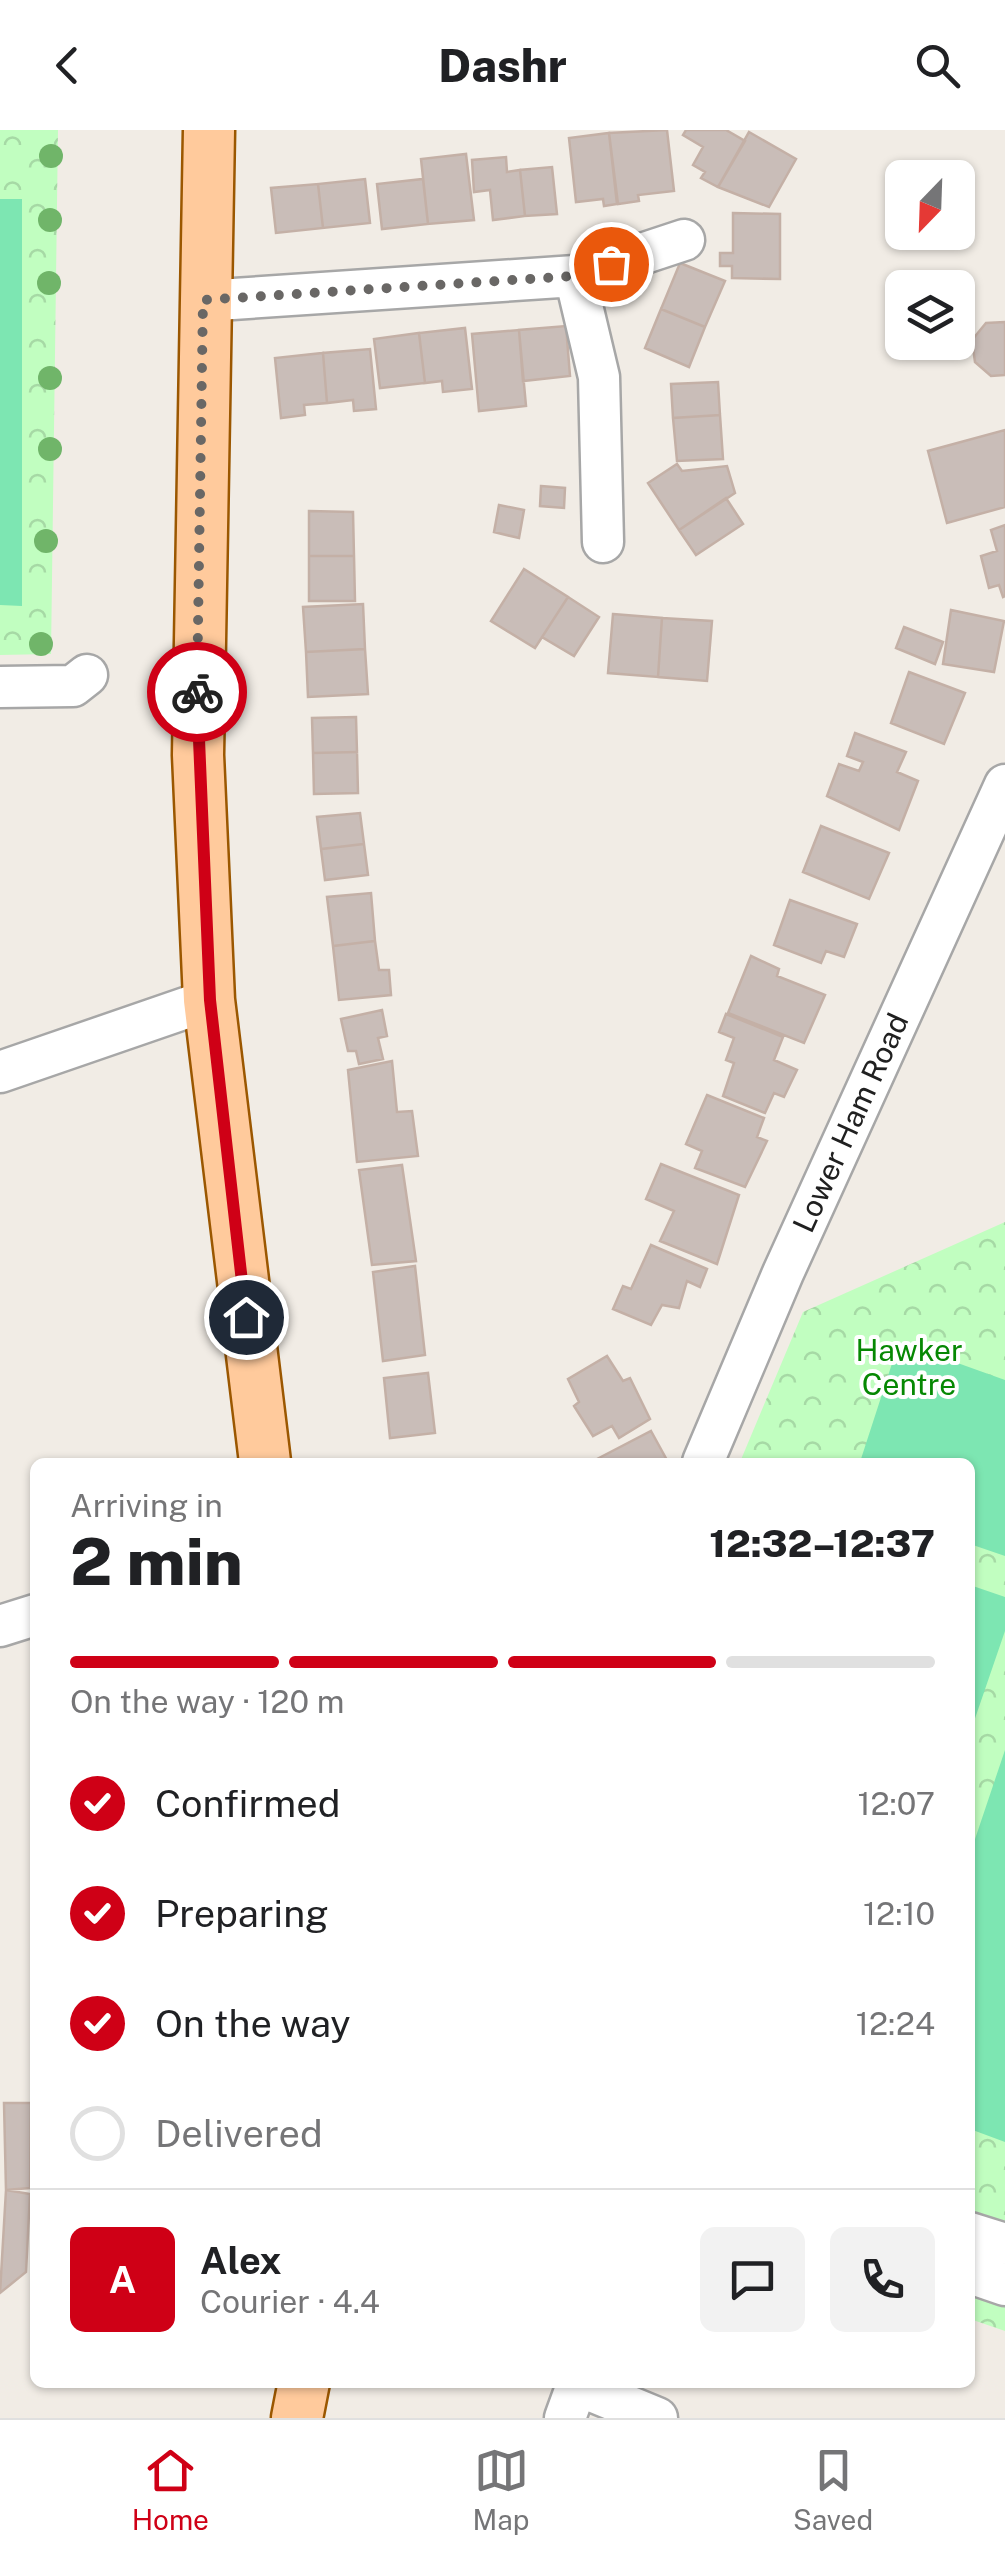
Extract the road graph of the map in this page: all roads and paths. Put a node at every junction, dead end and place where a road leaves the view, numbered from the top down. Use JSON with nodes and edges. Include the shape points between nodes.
{"nodes":[{"id":1,"x":209,"y":130,"type":"edge"},
{"id":2,"x":684,"y":240,"type":"dead end"},
{"id":3,"x":575,"y":276,"type":"junction"},
{"id":4,"x":203,"y":300,"type":"junction"},
{"id":5,"x":603,"y":542,"type":"dead end"},
{"id":6,"x":87,"y":675,"type":"dead end"},
{"id":7,"x":0,"y":687,"type":"edge"},
{"id":8,"x":1005,"y":785,"type":"edge"},
{"id":9,"x":210,"y":1000,"type":"junction"},
{"id":10,"x":0,"y":1072,"type":"edge"},
{"id":11,"x":265,"y":1458,"type":"edge"},
{"id":12,"x":705,"y":1458,"type":"edge"},
{"id":13,"x":30,"y":1617,"type":"edge"},
{"id":14,"x":0,"y":1626,"type":"edge"},
{"id":15,"x":975,"y":2234,"type":"edge"},
{"id":16,"x":1005,"y":2244,"type":"edge"},
{"id":17,"x":975,"y":2275,"type":"edge"},
{"id":18,"x":1005,"y":2285,"type":"edge"},
{"id":19,"x":303,"y":2388,"type":"edge"},
{"id":20,"x":573,"y":2395,"type":"edge"},
{"id":21,"x":641,"y":2411,"type":"edge"},
{"id":22,"x":297,"y":2418,"type":"edge"}],
"edges":[{"from":1,"to":4,"type":"main road"},
{"from":2,"to":3,"type":"street"},
{"from":3,"to":4,"type":"street"},
{"from":3,"to":5,"type":"street","via":[[600,378]]},
{"from":4,"to":9,"type":"main road","via":[[197,691]]},
{"from":6,"to":7,"type":"street","via":[[73,686]]},
{"from":8,"to":12,"type":"street","name":"Lower Ham Road"},
{"from":9,"to":10,"type":"street"},
{"from":9,"to":11,"type":"main road"},
{"from":13,"to":14,"type":"street"},
{"from":15,"to":16,"type":"street"},
{"from":17,"to":18,"type":"street"},
{"from":19,"to":22,"type":"main road"},
{"from":20,"to":21,"type":"street"}]}
